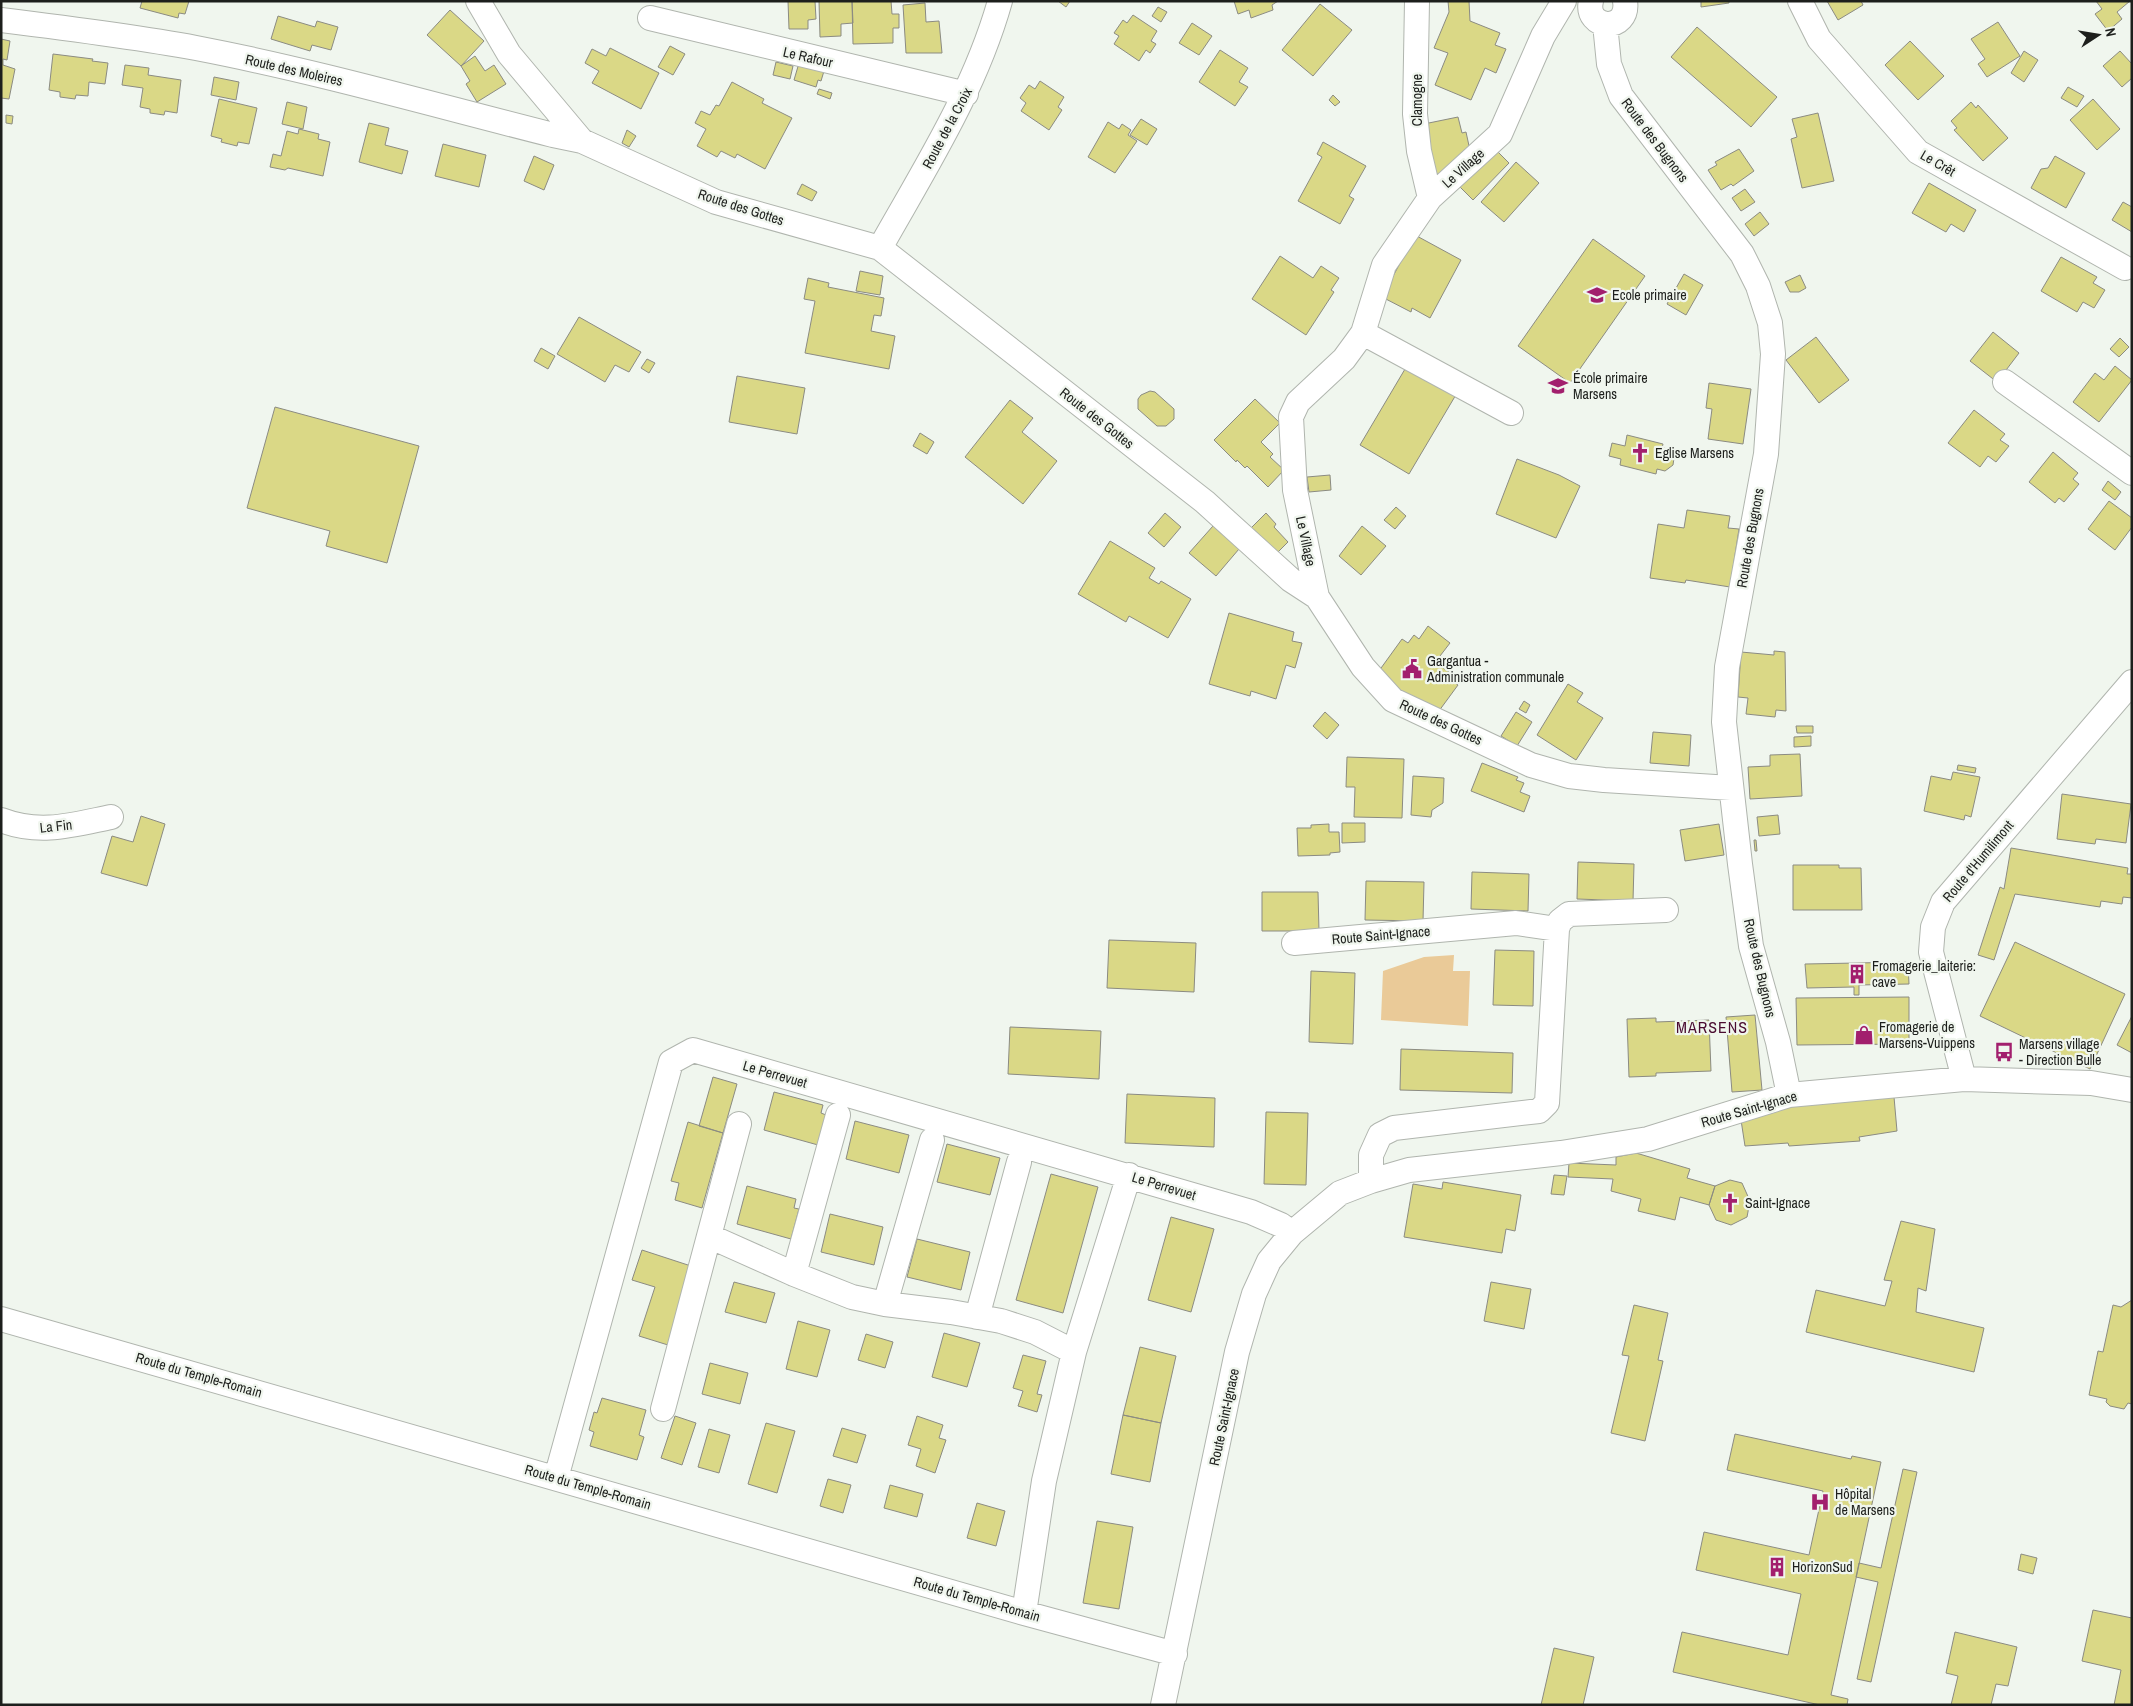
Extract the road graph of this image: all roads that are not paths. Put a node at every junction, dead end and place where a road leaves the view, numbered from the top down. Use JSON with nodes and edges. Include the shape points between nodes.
{"nodes":[{"id":1,"x":478,"y":1,"type":"edge"},
{"id":2,"x":1000,"y":1,"type":"edge"},
{"id":3,"x":1417,"y":1,"type":"edge"},
{"id":4,"x":1564,"y":1,"type":"edge"},
{"id":5,"x":1591,"y":1,"type":"edge"},
{"id":6,"x":1625,"y":1,"type":"edge"},
{"id":7,"x":1800,"y":1,"type":"edge"},
{"id":8,"x":650,"y":18,"type":"dead end"},
{"id":9,"x":1,"y":20,"type":"edge"},
{"id":10,"x":1605,"y":24,"type":"junction"},
{"id":11,"x":966,"y":94,"type":"junction"},
{"id":12,"x":582,"y":141,"type":"junction"},
{"id":13,"x":1430,"y":198,"type":"junction"},
{"id":14,"x":880,"y":248,"type":"junction"},
{"id":15,"x":2126,"y":268,"type":"dead end"},
{"id":16,"x":1363,"y":333,"type":"junction"},
{"id":17,"x":2005,"y":382,"type":"dead end"},
{"id":18,"x":1511,"y":413,"type":"dead end"},
{"id":19,"x":2132,"y":473,"type":"edge"},
{"id":20,"x":1317,"y":597,"type":"junction"},
{"id":21,"x":2132,"y":682,"type":"edge"},
{"id":22,"x":1731,"y":788,"type":"junction"},
{"id":23,"x":111,"y":817,"type":"dead end"},
{"id":24,"x":1,"y":820,"type":"edge"},
{"id":25,"x":1666,"y":910,"type":"dead end"},
{"id":26,"x":1558,"y":929,"type":"junction"},
{"id":27,"x":1294,"y":942,"type":"dead end"},
{"id":28,"x":1964,"y":1079,"type":"junction"},
{"id":29,"x":2132,"y":1090,"type":"edge"},
{"id":30,"x":1789,"y":1095,"type":"junction"},
{"id":31,"x":838,"y":1114,"type":"dead end"},
{"id":32,"x":739,"y":1124,"type":"dead end"},
{"id":33,"x":932,"y":1140,"type":"dead end"},
{"id":34,"x":1019,"y":1162,"type":"dead end"},
{"id":35,"x":1129,"y":1175,"type":"junction"},
{"id":36,"x":1371,"y":1181,"type":"junction"},
{"id":37,"x":1292,"y":1233,"type":"junction"},
{"id":38,"x":709,"y":1236,"type":"junction"},
{"id":39,"x":794,"y":1274,"type":"junction"},
{"id":40,"x":885,"y":1304,"type":"junction"},
{"id":41,"x":977,"y":1317,"type":"junction"},
{"id":42,"x":1,"y":1319,"type":"edge"},
{"id":43,"x":1074,"y":1352,"type":"junction"},
{"id":44,"x":663,"y":1410,"type":"dead end"},
{"id":45,"x":556,"y":1478,"type":"junction"},
{"id":46,"x":1024,"y":1613,"type":"junction"},
{"id":47,"x":1175,"y":1654,"type":"junction"},
{"id":48,"x":1163,"y":1705,"type":"edge"}],
"edges":[{"from":1,"to":12,"type":"street","name":"Route des Gottes","via":[[509,54]]},
{"from":2,"to":11,"type":"street","name":"Route de la Croix"},
{"from":3,"to":13,"type":"street","name":"Clamogne","via":[[1415,114],[1419,151]]},
{"from":4,"to":13,"type":"street","name":"Le Village","via":[[1543,36],[1500,134]]},
{"from":5,"to":10,"type":"street","via":[[1591,14]]},
{"from":6,"to":10,"type":"street","via":[[1624,15],[1619,21]]},
{"from":7,"to":15,"type":"street","name":"Le Crêt","via":[[1819,39],[1918,152]]},
{"from":8,"to":11,"type":"street","name":"Le Rafour"},
{"from":9,"to":12,"type":"street","name":"Route des Moleires","via":[[197,48]]},
{"from":10,"to":22,"type":"street","name":"Route des Bugnons","via":[[1609,64],[1621,96],[1742,254],[1758,286],[1770,323],[1773,354],[1766,454],[1726,667],[1724,722]]},
{"from":11,"to":14,"type":"street","name":"Route de la Croix"},
{"from":12,"to":14,"type":"street","name":"Route des Gottes","via":[[716,202]]},
{"from":13,"to":16,"type":"street","name":"Le Village","via":[[1384,265]]},
{"from":14,"to":20,"type":"street","name":"Route des Gottes","via":[[1205,502],[1291,580]]},
{"from":16,"to":18,"type":"street"},
{"from":16,"to":20,"type":"street","name":"Le Village","via":[[1344,359],[1298,402],[1291,417],[1295,490]]},
{"from":17,"to":19,"type":"street"},
{"from":20,"to":22,"type":"street","name":"Route des Gottes","via":[[1363,667],[1393,700],[1531,765],[1569,776]]},
{"from":21,"to":28,"type":"street","name":"Route d'Humilimont","via":[[1942,902],[1933,927],[1931,952]]},
{"from":22,"to":30,"type":"street","name":"Route des Bugnons","via":[[1751,946]]},
{"from":23,"to":24,"type":"street","name":"La Fin","via":[[38,829]]},
{"from":25,"to":26,"type":"street","via":[[1569,914],[1560,921]]},
{"from":26,"to":27,"type":"street","name":"Route Saint-Ignace","via":[[1516,923]]},
{"from":26,"to":36,"type":"street","via":[[1547,1103],[1539,1110],[1394,1128],[1380,1134],[1371,1155]]},
{"from":28,"to":29,"type":"street","name":"Route Saint-Ignace","via":[[2091,1083]]},
{"from":28,"to":30,"type":"street","name":"Route Saint-Ignace"},
{"from":30,"to":36,"type":"street","name":"Route Saint-Ignace","via":[[1648,1139],[1561,1153],[1409,1170]]},
{"from":31,"to":39,"type":"street"},
{"from":32,"to":38,"type":"street"},
{"from":33,"to":40,"type":"street"},
{"from":34,"to":41,"type":"street"},
{"from":35,"to":37,"type":"street","name":"Le Perrevuet","via":[[1251,1212]]},
{"from":35,"to":43,"type":"street"},
{"from":35,"to":45,"type":"street","name":"Le Perrevuet","via":[[693,1050],[671,1062]]},
{"from":36,"to":37,"type":"street","name":"Route Saint-Ignace","via":[[1340,1193]]},
{"from":37,"to":47,"type":"street","name":"Route Saint-Ignace","via":[[1269,1261],[1254,1294],[1237,1352]]},
{"from":38,"to":39,"type":"street"},
{"from":38,"to":44,"type":"street"},
{"from":39,"to":40,"type":"street","via":[[852,1297]]},
{"from":40,"to":41,"type":"street"},
{"from":41,"to":43,"type":"street","via":[[1035,1332]]},
{"from":42,"to":45,"type":"street","name":"Route du Temple-Romain"},
{"from":43,"to":46,"type":"street","via":[[1044,1482]]},
{"from":45,"to":46,"type":"street","name":"Route du Temple-Romain"},
{"from":46,"to":47,"type":"street","name":"Route du Temple-Romain"},
{"from":47,"to":48,"type":"street","name":"Route Saint-Ignace"}]}
